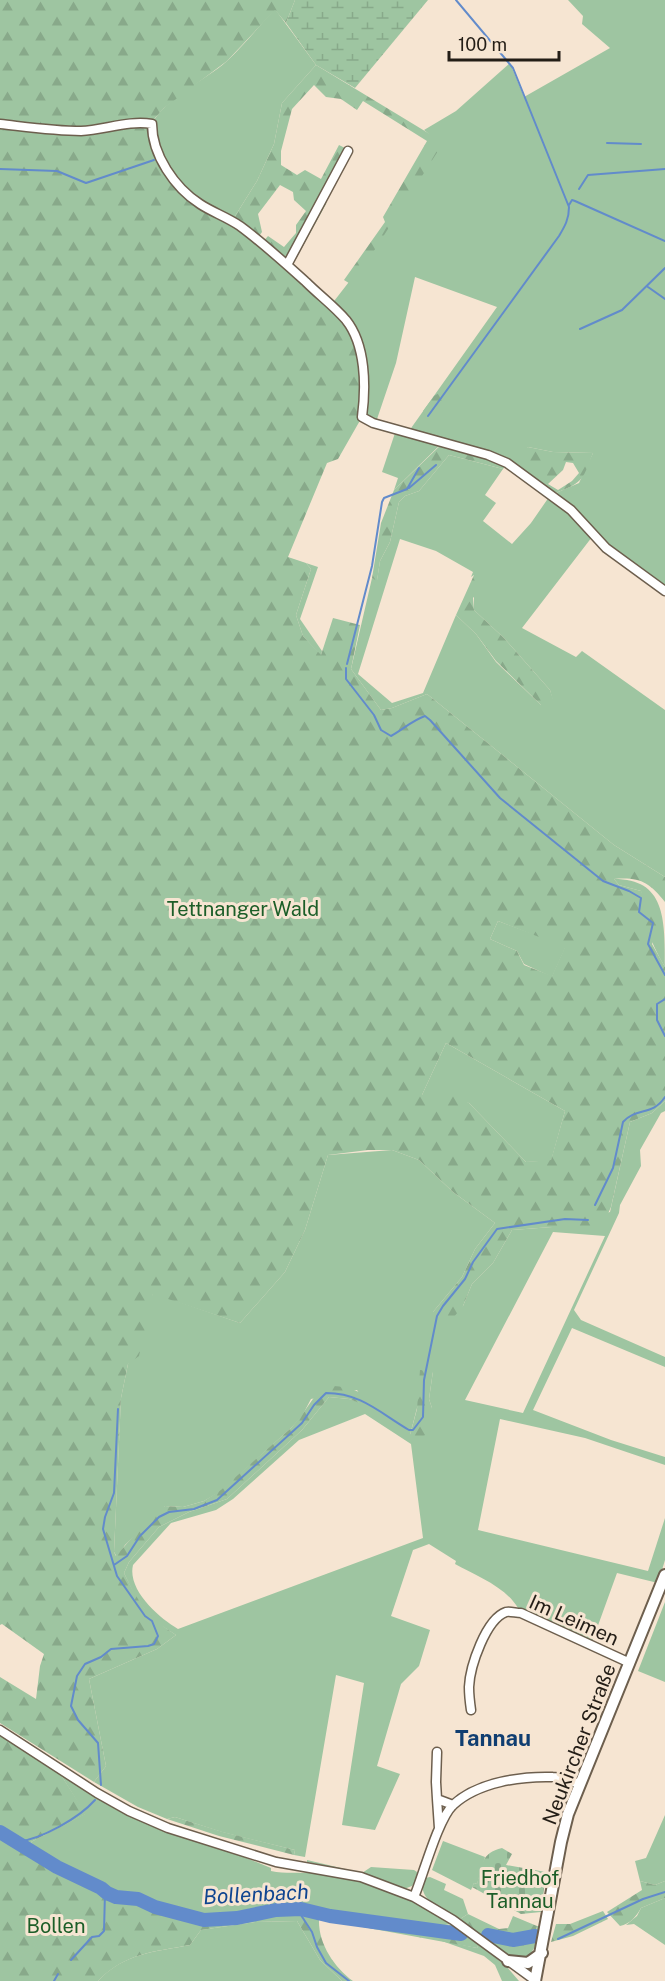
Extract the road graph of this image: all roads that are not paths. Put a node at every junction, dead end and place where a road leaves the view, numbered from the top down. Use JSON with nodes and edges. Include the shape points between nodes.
{"nodes":[{"id":1,"x":0,"y":124,"type":"edge"},
{"id":2,"x":348,"y":151,"type":"dead end"},
{"id":3,"x":287,"y":265,"type":"junction"},
{"id":4,"x":665,"y":591,"type":"edge"},
{"id":5,"x":665,"y":1575,"type":"edge"},
{"id":6,"x":630,"y":1663,"type":"junction"},
{"id":7,"x":471,"y":1710,"type":"dead end"},
{"id":8,"x":0,"y":1730,"type":"edge"},
{"id":9,"x":437,"y":1752,"type":"dead end"},
{"id":10,"x":579,"y":1784,"type":"junction"},
{"id":11,"x":437,"y":1799,"type":"junction"},
{"id":12,"x":453,"y":1805,"type":"junction"},
{"id":13,"x":439,"y":1831,"type":"junction"},
{"id":14,"x":414,"y":1898,"type":"junction"},
{"id":15,"x":542,"y":1953,"type":"junction"},
{"id":16,"x":508,"y":1961,"type":"junction"},
{"id":17,"x":535,"y":1981,"type":"edge"}],
"edges":[{"from":1,"to":3,"type":"street","via":[[82,131],[140,122],[152,124],[166,169],[182,190],[199,204],[239,225]]},
{"from":2,"to":3,"type":"street"},
{"from":3,"to":4,"type":"street","via":[[347,322],[363,367],[365,420],[507,463],[571,510],[606,548]]},
{"from":5,"to":6,"type":"main road","name":"Neukircher Straße"},
{"from":6,"to":7,"type":"street","name":"Im Leimen","via":[[520,1613],[508,1612],[493,1620],[487,1630],[469,1684]]},
{"from":6,"to":10,"type":"main road","name":"Neukircher Straße"},
{"from":8,"to":14,"type":"street","via":[[97,1793],[159,1824],[276,1862],[361,1877]]},
{"from":9,"to":11,"type":"street"},
{"from":10,"to":12,"type":"street","via":[[555,1776],[492,1784]]},
{"from":10,"to":15,"type":"main road","name":"Neukircher Straße","via":[[561,1842]]},
{"from":11,"to":12,"type":"street"},
{"from":11,"to":13,"type":"street"},
{"from":12,"to":13,"type":"street"},
{"from":13,"to":14,"type":"street"},
{"from":14,"to":16,"type":"street","via":[[453,1920]]},
{"from":15,"to":16,"type":"main road","via":[[528,1963]]},
{"from":15,"to":17,"type":"main road","name":"Neukircher Straße"},
{"from":16,"to":17,"type":"street"}]}
